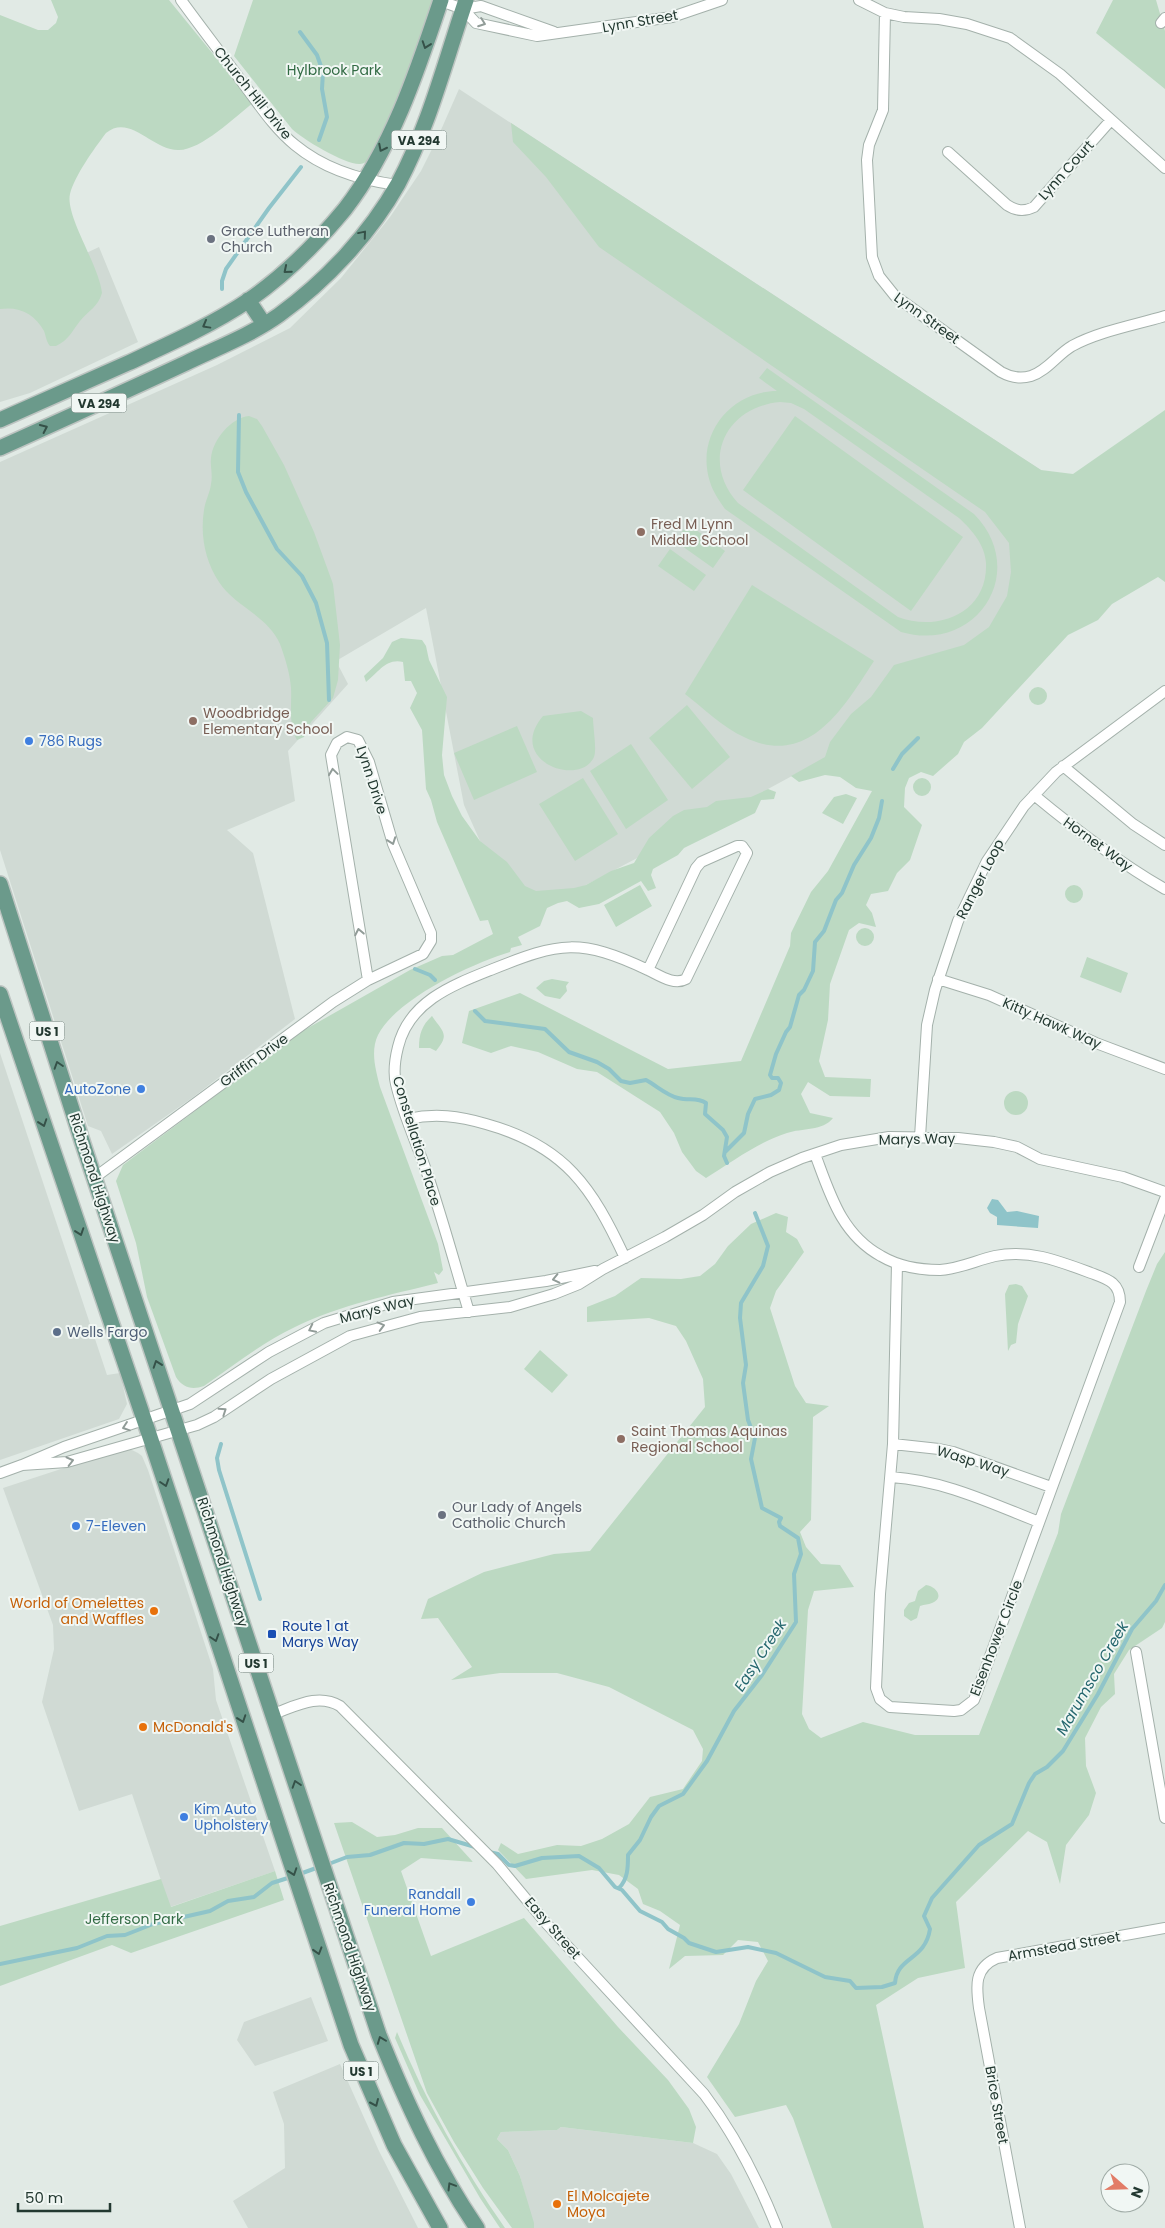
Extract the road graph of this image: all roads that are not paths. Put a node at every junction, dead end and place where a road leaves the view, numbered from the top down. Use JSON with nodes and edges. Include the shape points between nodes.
{"nodes":[{"id":1,"x":181,"y":0,"type":"edge"},
{"id":2,"x":441,"y":0,"type":"edge"},
{"id":3,"x":722,"y":0,"type":"edge"},
{"id":4,"x":859,"y":0,"type":"edge"},
{"id":5,"x":464,"y":5,"type":"edge"},
{"id":6,"x":884,"y":13,"type":"junction"},
{"id":7,"x":556,"y":33,"type":"junction"},
{"id":8,"x":1111,"y":120,"type":"junction"},
{"id":9,"x":948,"y":152,"type":"dead end"},
{"id":10,"x":1165,"y":168,"type":"edge"},
{"id":11,"x":364,"y":180,"type":"junction"},
{"id":12,"x":397,"y":185,"type":"junction"},
{"id":13,"x":248,"y":300,"type":"junction"},
{"id":14,"x":1165,"y":316,"type":"edge"},
{"id":15,"x":264,"y":324,"type":"junction"},
{"id":16,"x":0,"y":420,"type":"edge"},
{"id":17,"x":0,"y":448,"type":"edge"},
{"id":18,"x":1165,"y":691,"type":"edge"},
{"id":19,"x":1063,"y":766,"type":"junction"},
{"id":20,"x":1034,"y":795,"type":"junction"},
{"id":21,"x":1165,"y":845,"type":"edge"},
{"id":22,"x":0,"y":884,"type":"edge"},
{"id":23,"x":1165,"y":889,"type":"edge"},
{"id":24,"x":422,"y":955,"type":"joint"},
{"id":25,"x":648,"y":970,"type":"junction"},
{"id":26,"x":938,"y":979,"type":"junction"},
{"id":27,"x":368,"y":980,"type":"junction"},
{"id":28,"x":0,"y":994,"type":"edge"},
{"id":29,"x":1165,"y":1069,"type":"edge"},
{"id":30,"x":408,"y":1119,"type":"junction"},
{"id":31,"x":920,"y":1137,"type":"junction"},
{"id":32,"x":815,"y":1154,"type":"junction"},
{"id":33,"x":94,"y":1178,"type":"junction"},
{"id":34,"x":1165,"y":1192,"type":"edge"},
{"id":35,"x":1165,"y":1199,"type":"edge"},
{"id":36,"x":625,"y":1258,"type":"junction"},
{"id":37,"x":897,"y":1264,"type":"junction"},
{"id":38,"x":1139,"y":1267,"type":"dead end"},
{"id":39,"x":603,"y":1269,"type":"junction"},
{"id":40,"x":463,"y":1292,"type":"junction"},
{"id":41,"x":469,"y":1312,"type":"junction"},
{"id":42,"x":172,"y":1411,"type":"junction"},
{"id":43,"x":145,"y":1420,"type":"junction"},
{"id":44,"x":179,"y":1430,"type":"junction"},
{"id":45,"x":150,"y":1437,"type":"junction"},
{"id":46,"x":893,"y":1444,"type":"junction"},
{"id":47,"x":22,"y":1466,"type":"junction"},
{"id":48,"x":0,"y":1473,"type":"edge"},
{"id":49,"x":891,"y":1476,"type":"junction"},
{"id":50,"x":1051,"y":1488,"type":"junction"},
{"id":51,"x":1039,"y":1522,"type":"junction"},
{"id":52,"x":1136,"y":1652,"type":"dead end"},
{"id":53,"x":273,"y":1714,"type":"junction"},
{"id":54,"x":1165,"y":1818,"type":"edge"},
{"id":55,"x":1165,"y":1928,"type":"edge"},
{"id":56,"x":977,"y":1982,"type":"joint"},
{"id":57,"x":440,"y":2228,"type":"edge"},
{"id":58,"x":476,"y":2228,"type":"edge"},
{"id":59,"x":777,"y":2228,"type":"edge"},
{"id":60,"x":1020,"y":2228,"type":"edge"}],
"edges":[{"from":1,"to":11,"type":"street","name":"Church Hill Drive","via":[[285,136],[314,158]]},
{"from":2,"to":5,"type":"street","name":"Lynn Street"},
{"from":2,"to":11,"type":"main road","number":"VA 294","one_way":true,"via":[[410,88]]},
{"from":3,"to":7,"type":"street","name":"Lynn Street","via":[[672,17]]},
{"from":4,"to":6,"type":"street"},
{"from":5,"to":7,"type":"street","name":"Lynn Street","via":[[481,6]]},
{"from":5,"to":7,"type":"street","name":"Lynn Street","one_way":true,"via":[[476,22],[537,36]]},
{"from":5,"to":12,"type":"main road","number":"VA 294","via":[[421,133]]},
{"from":6,"to":8,"type":"street","via":[[967,24],[1010,38],[1060,74]]},
{"from":6,"to":14,"type":"street","name":"Lynn Street","via":[[883,110],[866,160],[872,258],[887,288],[1001,372],[1017,377],[1038,373],[1060,354],[1084,340]]},
{"from":8,"to":9,"type":"street","name":"Lynn Court","via":[[1028,210],[1006,206]]},
{"from":8,"to":10,"type":"street"},
{"from":11,"to":12,"type":"street","name":"Church Hill Drive"},
{"from":11,"to":13,"type":"main road","number":"VA 294","one_way":true,"via":[[321,237]]},
{"from":15,"to":12,"type":"main road","number":"VA 294","one_way":true,"via":[[311,289],[339,262],[374,221]]},
{"from":13,"to":15,"type":"main road"},
{"from":13,"to":16,"type":"main road","number":"VA 294","one_way":true,"via":[[159,348]]},
{"from":17,"to":15,"type":"main road","number":"VA 294","one_way":true,"via":[[217,349]]},
{"from":18,"to":19,"type":"street","name":"Ranger Loop"},
{"from":19,"to":20,"type":"street","name":"Ranger Loop"},
{"from":19,"to":21,"type":"street","via":[[1133,824]]},
{"from":20,"to":23,"type":"street","name":"Hornet Way","via":[[1095,843]]},
{"from":20,"to":26,"type":"street","name":"Ranger Loop","via":[[1002,836],[973,887]]},
{"from":33,"to":22,"type":"main road","name":"Richmond Highway","number":"US 1","one_way":true},
{"from":24,"to":27,"type":"street","name":"Griffin Drive"},
{"from":27,"to":24,"type":"street","name":"Lynn Drive","one_way":true,"via":[[331,755],[337,743],[347,737],[361,743],[393,844],[430,928],[431,941]]},
{"from":25,"to":25,"type":"street","name":"Constellation Place","via":[[674,982],[686,979],[747,853],[742,846],[701,862],[696,868]]},
{"from":25,"to":30,"type":"street","name":"Constellation Place","via":[[615,954],[598,950],[569,946],[550,948],[454,984],[439,993],[414,1014],[396,1054],[396,1084]]},
{"from":26,"to":29,"type":"street","name":"Kitty Hawk Way","via":[[989,995],[1096,1043]]},
{"from":26,"to":31,"type":"street","name":"Ranger Loop","via":[[927,1025]]},
{"from":27,"to":33,"type":"street","name":"Griffin Drive","via":[[318,1012]]},
{"from":28,"to":43,"type":"main road","number":"US 1","one_way":true},
{"from":30,"to":36,"type":"street","via":[[453,1116],[504,1129],[540,1145],[584,1184],[612,1229]]},
{"from":30,"to":40,"type":"street","name":"Constellation Place"},
{"from":31,"to":32,"type":"street","name":"Marys Way","via":[[889,1137],[841,1145]]},
{"from":31,"to":34,"type":"street","name":"Marys Way","via":[[1009,1145],[1040,1159],[1123,1178]]},
{"from":32,"to":36,"type":"street","name":"Marys Way","via":[[764,1175]]},
{"from":32,"to":37,"type":"street","name":"Eisenhower Circle","via":[[843,1222],[867,1247]]},
{"from":42,"to":33,"type":"main road","name":"Richmond Highway","number":"US 1","one_way":true},
{"from":35,"to":38,"type":"street"},
{"from":36,"to":39,"type":"street","name":"Marys Way"},
{"from":37,"to":46,"type":"street","name":"Eisenhower Circle"},
{"from":37,"to":50,"type":"street","name":"Eisenhower Circle","via":[[941,1270],[996,1256],[1034,1255],[1052,1258],[1111,1281],[1117,1287],[1120,1302]]},
{"from":39,"to":40,"type":"street","name":"Marys Way","one_way":true,"via":[[546,1282]]},
{"from":39,"to":41,"type":"street","name":"Marys Way","via":[[579,1284],[547,1297],[510,1307]]},
{"from":40,"to":41,"type":"street","name":"Constellation Place"},
{"from":40,"to":42,"type":"street","name":"Marys Way","one_way":true,"via":[[394,1302],[324,1322],[268,1352],[196,1400]]},
{"from":44,"to":41,"type":"street","name":"Marys Way","one_way":true,"via":[[214,1417],[271,1379],[350,1336],[420,1317]]},
{"from":42,"to":43,"type":"street","name":"Marys Way"},
{"from":42,"to":44,"type":"main road","name":"Richmond Highway","number":"US 1"},
{"from":43,"to":45,"type":"main road","number":"US 1"},
{"from":43,"to":47,"type":"street","name":"Marys Way","one_way":true,"via":[[64,1447]]},
{"from":44,"to":45,"type":"street","name":"Marys Way"},
{"from":44,"to":53,"type":"main road","name":"Richmond Highway","number":"US 1"},
{"from":47,"to":45,"type":"street","name":"Marys Way","one_way":true,"via":[[67,1462]]},
{"from":45,"to":57,"type":"main road","number":"US 1","one_way":true,"via":[[323,1967],[360,2069],[394,2145]]},
{"from":46,"to":49,"type":"street","name":"Eisenhower Circle"},
{"from":46,"to":50,"type":"street","name":"Wasp Way","via":[[953,1452]]},
{"from":47,"to":48,"type":"street"},
{"from":49,"to":51,"type":"street","via":[[948,1486]]},
{"from":49,"to":51,"type":"street","name":"Eisenhower Circle","via":[[880,1594],[876,1688],[880,1699],[890,1707],[954,1711],[974,1700]]},
{"from":50,"to":51,"type":"street","name":"Eisenhower Circle"},
{"from":52,"to":54,"type":"street"},
{"from":58,"to":53,"type":"main road","name":"Richmond Highway","number":"US 1","one_way":true,"via":[[443,2172],[379,2035]]},
{"from":53,"to":59,"type":"street","name":"Easy Street","via":[[316,1700],[340,1706],[497,1864],[546,1923],[704,2094],[750,2165]]},
{"from":55,"to":56,"type":"street","name":"Armstead Street","via":[[997,1958],[982,1967]]},
{"from":56,"to":60,"type":"street","name":"Brice Street"}]}
